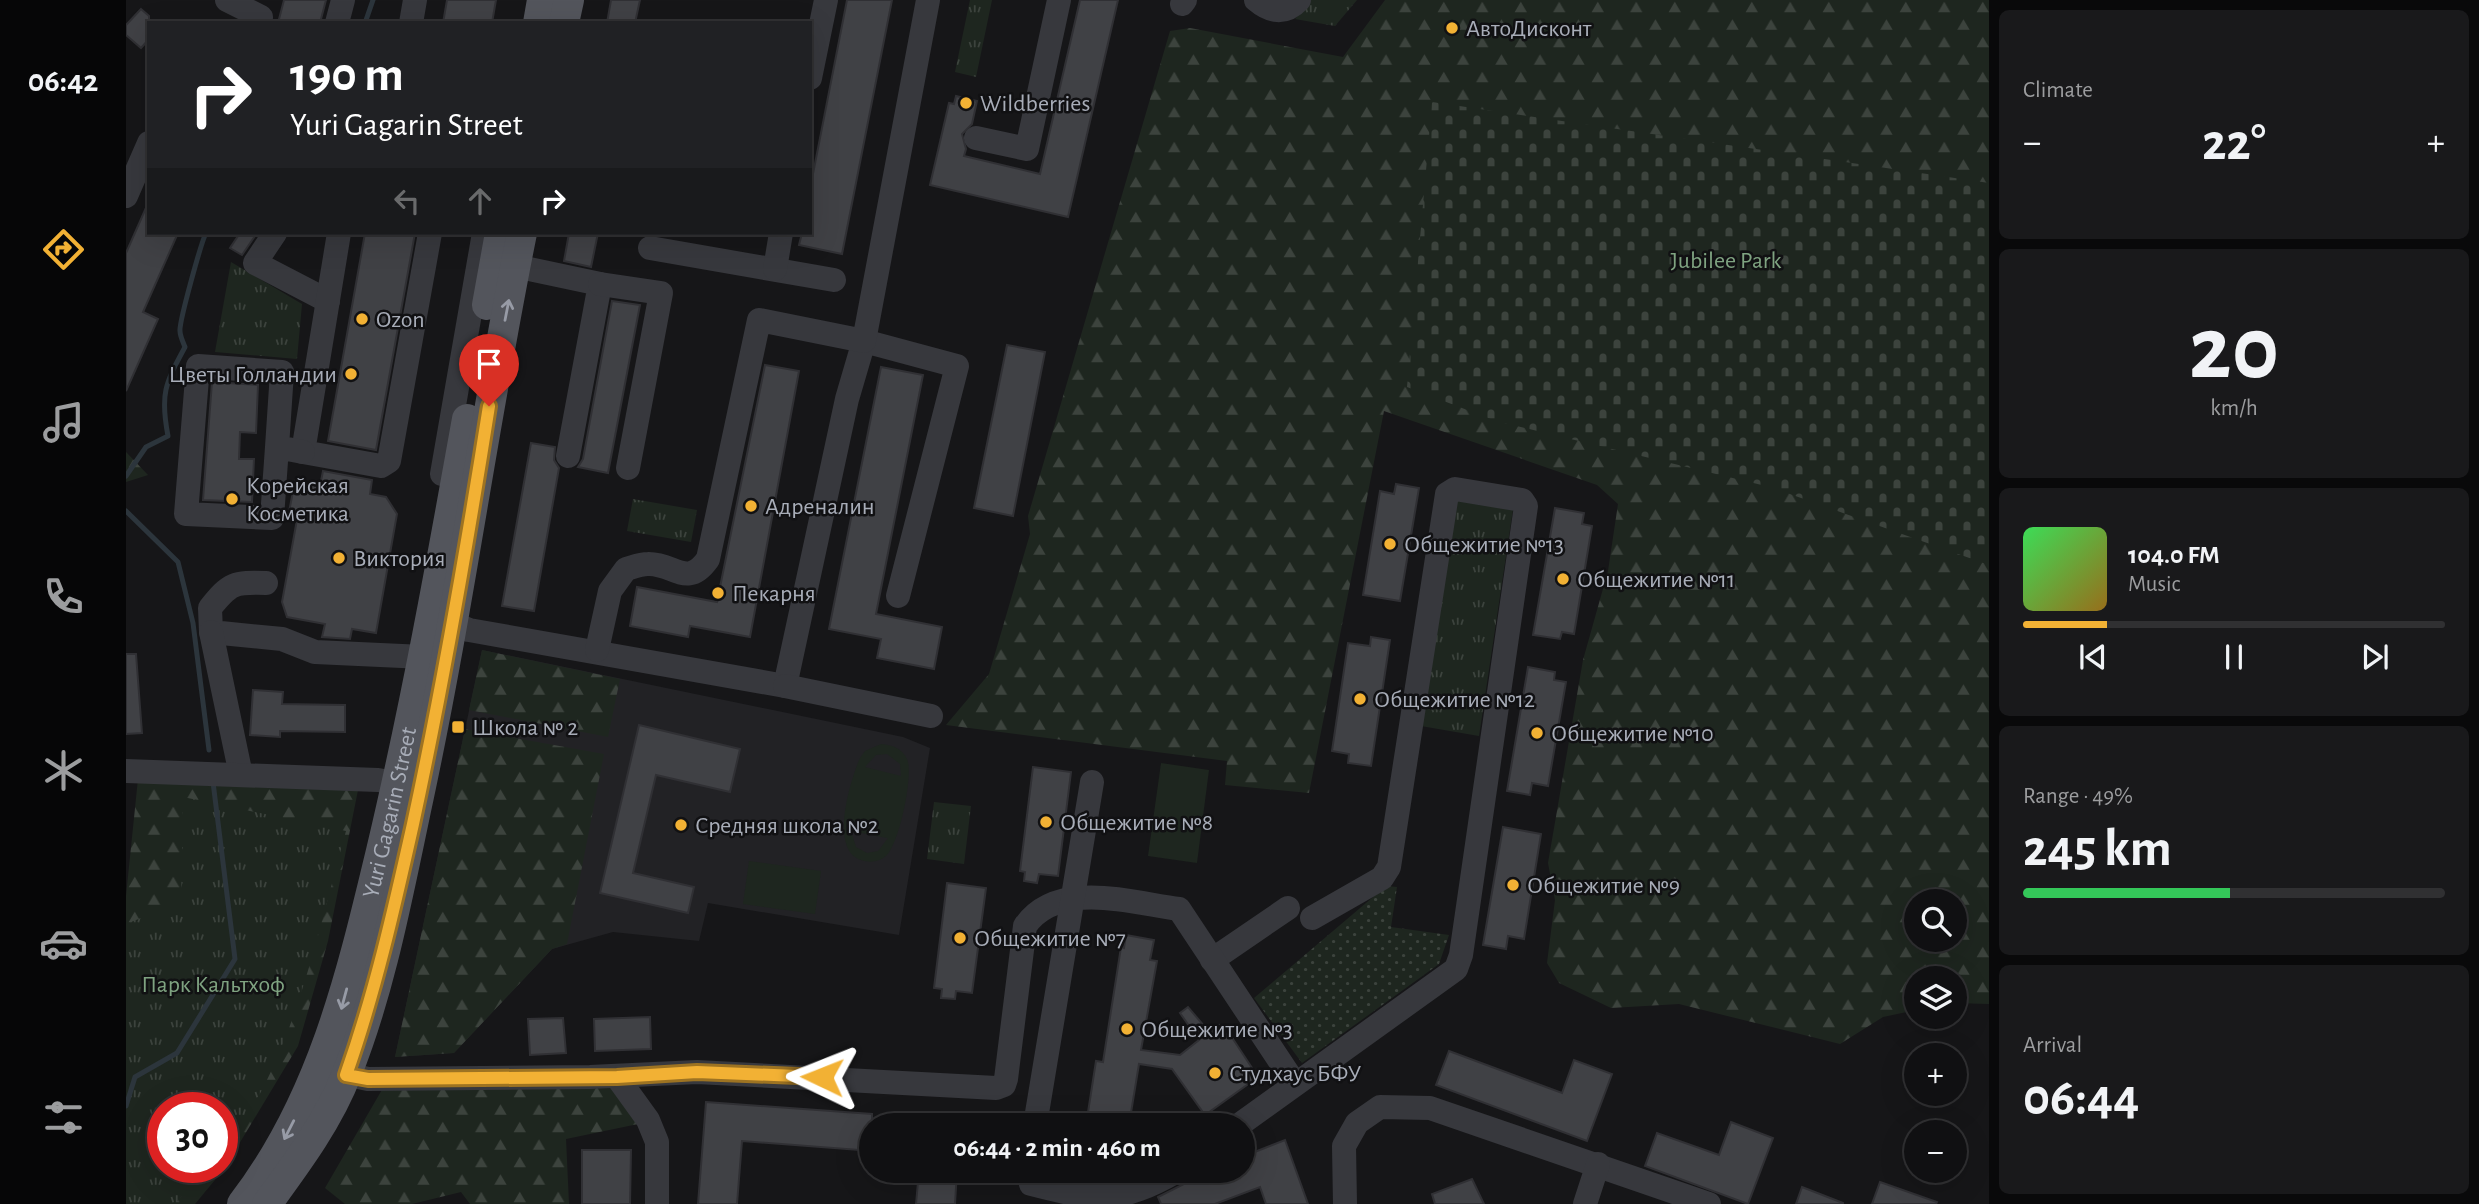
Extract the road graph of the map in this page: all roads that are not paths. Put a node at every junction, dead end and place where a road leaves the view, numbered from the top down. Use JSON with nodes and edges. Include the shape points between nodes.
{"nodes":[{"id":1,"x":227,"y":0,"type":"edge"},
{"id":2,"x":343,"y":0,"type":"edge"},
{"id":3,"x":415,"y":0,"type":"edge"},
{"id":4,"x":542,"y":0,"type":"edge"},
{"id":5,"x":569,"y":0,"type":"edge"},
{"id":6,"x":826,"y":0,"type":"edge"},
{"id":7,"x":928,"y":0,"type":"edge"},
{"id":8,"x":1059,"y":0,"type":"edge"},
{"id":9,"x":1256,"y":0,"type":"edge"},
{"id":10,"x":1298,"y":0,"type":"edge"},
{"id":11,"x":260,"y":21,"type":"edge"},
{"id":12,"x":338,"y":21,"type":"edge"},
{"id":13,"x":411,"y":21,"type":"edge"},
{"id":14,"x":538,"y":21,"type":"edge"},
{"id":15,"x":564,"y":21,"type":"edge"},
{"id":16,"x":812,"y":68,"type":"edge"},
{"id":17,"x":976,"y":138,"type":"dead end"},
{"id":18,"x":147,"y":148,"type":"edge"},
{"id":19,"x":126,"y":195,"type":"edge"},
{"id":20,"x":274,"y":235,"type":"edge"},
{"id":21,"x":339,"y":235,"type":"edge"},
{"id":22,"x":430,"y":235,"type":"edge"},
{"id":23,"x":484,"y":235,"type":"edge"},
{"id":24,"x":500,"y":235,"type":"edge"},
{"id":25,"x":522,"y":235,"type":"edge"},
{"id":26,"x":781,"y":235,"type":"edge"},
{"id":27,"x":650,"y":248,"type":"dead end"},
{"id":28,"x":515,"y":267,"type":"junction"},
{"id":29,"x":775,"y":269,"type":"junction"},
{"id":30,"x":834,"y":280,"type":"dead end"},
{"id":31,"x":600,"y":284,"type":"junction"},
{"id":32,"x":328,"y":301,"type":"junction"},
{"id":33,"x":864,"y":341,"type":"junction"},
{"id":34,"x":277,"y":447,"type":"junction"},
{"id":35,"x":303,"y":452,"type":"junction"},
{"id":36,"x":568,"y":456,"type":"dead end"},
{"id":37,"x":628,"y":468,"type":"dead end"},
{"id":38,"x":266,"y":583,"type":"dead end"},
{"id":39,"x":898,"y":596,"type":"dead end"},
{"id":40,"x":454,"y":624,"type":"junction"},
{"id":41,"x":211,"y":632,"type":"junction"},
{"id":42,"x":597,"y":650,"type":"junction"},
{"id":43,"x":418,"y":655,"type":"junction"},
{"id":44,"x":785,"y":685,"type":"junction"},
{"id":45,"x":931,"y":716,"type":"dead end"},
{"id":46,"x":126,"y":771,"type":"edge"},
{"id":47,"x":241,"y":775,"type":"junction"},
{"id":48,"x":1092,"y":782,"type":"dead end"},
{"id":49,"x":409,"y":785,"type":"junction"},
{"id":50,"x":1073,"y":898,"type":"junction"},
{"id":51,"x":1287,"y":908,"type":"dead end"},
{"id":52,"x":1312,"y":918,"type":"dead end"},
{"id":53,"x":1212,"y":960,"type":"junction"},
{"id":54,"x":1010,"y":1050,"type":"junction"},
{"id":55,"x":1047,"y":1056,"type":"junction"},
{"id":56,"x":333,"y":1072,"type":"junction"},
{"id":57,"x":617,"y":1077,"type":"junction"},
{"id":58,"x":1295,"y":1084,"type":"junction"},
{"id":59,"x":1037,"y":1113,"type":"edge"},
{"id":60,"x":1255,"y":1113,"type":"edge"},
{"id":61,"x":1598,"y":1164,"type":"junction"},
{"id":62,"x":1031,"y":1183,"type":"edge"},
{"id":63,"x":1160,"y":1183,"type":"edge"},
{"id":64,"x":242,"y":1204,"type":"edge"},
{"id":65,"x":267,"y":1204,"type":"edge"},
{"id":66,"x":657,"y":1204,"type":"edge"},
{"id":67,"x":1345,"y":1204,"type":"edge"},
{"id":68,"x":1585,"y":1204,"type":"edge"},
{"id":69,"x":1709,"y":1204,"type":"edge"}],
"edges":[{"from":1,"to":11,"type":"street","via":[[261,17]]},
{"from":2,"to":12,"type":"street"},
{"from":3,"to":13,"type":"street"},
{"from":4,"to":14,"type":"main road"},
{"from":5,"to":15,"type":"main road"},
{"from":6,"to":16,"type":"street"},
{"from":7,"to":33,"type":"street"},
{"from":8,"to":17,"type":"street","via":[[1027,149]]},
{"from":9,"to":10,"type":"street","via":[[1267,10],[1278,12]]},
{"from":18,"to":19,"type":"street"},
{"from":20,"to":32,"type":"street","via":[[255,263]]},
{"from":21,"to":32,"type":"street"},
{"from":22,"to":35,"type":"street","via":[[389,461],[381,466]]},
{"from":23,"to":43,"type":"street"},
{"from":24,"to":43,"type":"main road","name":"Yuri Gagarin Street"},
{"from":25,"to":28,"type":"main road","name":"Yuri Gagarin Street"},
{"from":26,"to":29,"type":"street"},
{"from":27,"to":29,"type":"street"},
{"from":28,"to":31,"type":"street"},
{"from":40,"to":28,"type":"main road","name":"Yuri Gagarin Street","one_way":true},
{"from":29,"to":30,"type":"street"},
{"from":31,"to":36,"type":"street"},
{"from":31,"to":37,"type":"street","via":[[661,293]]},
{"from":32,"to":35,"type":"street"},
{"from":33,"to":39,"type":"street","via":[[957,366]]},
{"from":33,"to":42,"type":"street","via":[[759,320],[708,559],[700,570],[687,575],[649,564],[626,569],[610,592]]},
{"from":33,"to":44,"type":"street","via":[[847,399]]},
{"from":34,"to":34,"type":"street","via":[[272,518],[186,514],[198,366],[282,372]]},
{"from":34,"to":35,"type":"street"},
{"from":38,"to":41,"type":"street","via":[[238,583],[226,589],[210,608]]},
{"from":40,"to":42,"type":"street"},
{"from":40,"to":49,"type":"main road","name":"Yuri Gagarin Street"},
{"from":41,"to":43,"type":"street","via":[[282,639],[315,652]]},
{"from":41,"to":47,"type":"street"},
{"from":42,"to":44,"type":"street"},
{"from":43,"to":49,"type":"main road","name":"Yuri Gagarin Street"},
{"from":44,"to":45,"type":"street"},
{"from":46,"to":47,"type":"street"},
{"from":47,"to":49,"type":"street"},
{"from":48,"to":50,"type":"street"},
{"from":49,"to":56,"type":"main road","name":"Yuri Gagarin Street","via":[[388,936]]},
{"from":50,"to":53,"type":"street","via":[[1179,909]]},
{"from":50,"to":54,"type":"street","via":[[1035,912],[1025,926]]},
{"from":50,"to":55,"type":"street"},
{"from":51,"to":53,"type":"street"},
{"from":52,"to":58,"type":"street","via":[[1382,878],[1389,867],[1447,494],[1455,489],[1522,500],[1525,506],[1461,955],[1446,978]]},
{"from":53,"to":58,"type":"street"},
{"from":54,"to":55,"type":"street"},
{"from":54,"to":57,"type":"street","via":[[1004,1085],[996,1088],[697,1072]]},
{"from":55,"to":59,"type":"street"},
{"from":56,"to":57,"type":"street","via":[[368,1079]]},
{"from":56,"to":64,"type":"main road","name":"Yuri Gagarin Street","one_way":true},
{"from":56,"to":65,"type":"main road","name":"Yuri Gagarin Street","via":[[304,1153]]},
{"from":57,"to":66,"type":"street","via":[[648,1120],[657,1142]]},
{"from":58,"to":60,"type":"street"},
{"from":61,"to":67,"type":"street","via":[[1430,1108],[1380,1107],[1357,1123],[1344,1146]]},
{"from":61,"to":68,"type":"street"},
{"from":61,"to":69,"type":"street"},
{"from":62,"to":63,"type":"street","via":[[1087,1199],[1128,1200]]}]}
